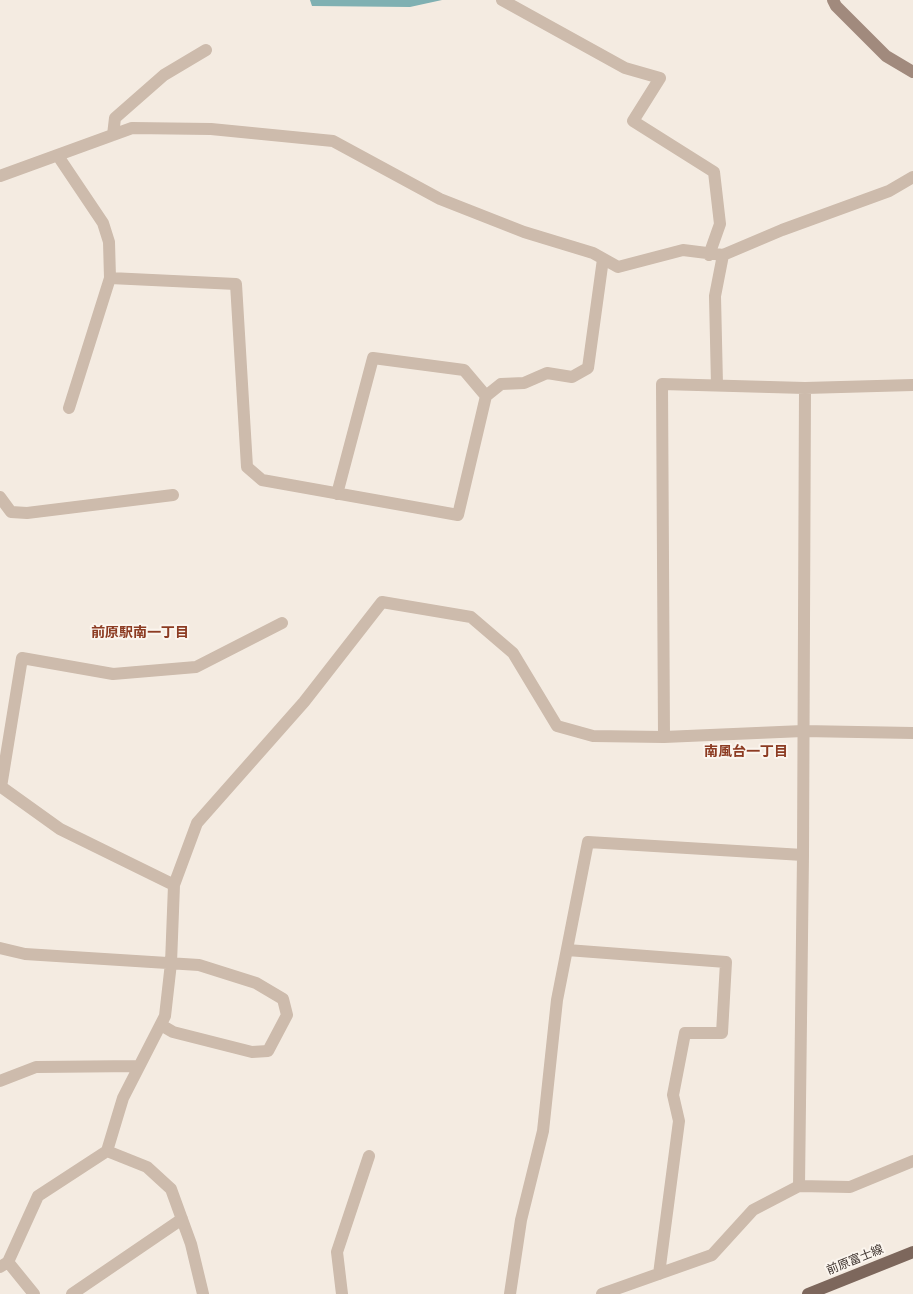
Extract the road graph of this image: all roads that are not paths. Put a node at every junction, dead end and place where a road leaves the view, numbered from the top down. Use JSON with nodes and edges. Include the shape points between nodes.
{"nodes":[{"id":1,"x":502,"y":0,"type":"edge"},
{"id":2,"x":833,"y":0,"type":"edge"},
{"id":3,"x":206,"y":50,"type":"dead end"},
{"id":4,"x":913,"y":72,"type":"edge"},
{"id":5,"x":113,"y":135,"type":"junction"},
{"id":6,"x":58,"y":156,"type":"junction"},
{"id":7,"x":0,"y":176,"type":"edge"},
{"id":8,"x":913,"y":177,"type":"edge"},
{"id":9,"x":709,"y":255,"type":"junction"},
{"id":10,"x":723,"y":255,"type":"junction"},
{"id":11,"x":603,"y":259,"type":"junction"},
{"id":12,"x":110,"y":278,"type":"junction"},
{"id":13,"x":717,"y":385,"type":"junction"},
{"id":14,"x":913,"y":385,"type":"edge"},
{"id":15,"x":805,"y":388,"type":"junction"},
{"id":16,"x":486,"y":396,"type":"junction"},
{"id":17,"x":69,"y":408,"type":"dead end"},
{"id":18,"x":337,"y":494,"type":"junction"},
{"id":19,"x":173,"y":495,"type":"dead end"},
{"id":20,"x":0,"y":497,"type":"edge"},
{"id":21,"x":282,"y":623,"type":"dead end"},
{"id":22,"x":803,"y":731,"type":"junction"},
{"id":23,"x":913,"y":733,"type":"edge"},
{"id":24,"x":664,"y":736,"type":"junction"},
{"id":25,"x":1,"y":786,"type":"edge"},
{"id":26,"x":803,"y":855,"type":"junction"},
{"id":27,"x":174,"y":885,"type":"junction"},
{"id":28,"x":0,"y":948,"type":"edge"},
{"id":29,"x":567,"y":950,"type":"junction"},
{"id":30,"x":171,"y":963,"type":"junction"},
{"id":31,"x":161,"y":1025,"type":"junction"},
{"id":32,"x":139,"y":1066,"type":"junction"},
{"id":33,"x":0,"y":1081,"type":"edge"},
{"id":34,"x":107,"y":1150,"type":"junction"},
{"id":35,"x":369,"y":1156,"type":"dead end"},
{"id":36,"x":913,"y":1161,"type":"edge"},
{"id":37,"x":799,"y":1186,"type":"junction"},
{"id":38,"x":182,"y":1219,"type":"junction"},
{"id":39,"x":913,"y":1252,"type":"edge"},
{"id":40,"x":4,"y":1264,"type":"edge"},
{"id":41,"x":659,"y":1274,"type":"junction"},
{"id":42,"x":34,"y":1294,"type":"edge"},
{"id":43,"x":72,"y":1294,"type":"edge"},
{"id":44,"x":203,"y":1294,"type":"edge"},
{"id":45,"x":342,"y":1294,"type":"edge"},
{"id":46,"x":510,"y":1294,"type":"edge"},
{"id":47,"x":602,"y":1294,"type":"edge"},
{"id":48,"x":808,"y":1294,"type":"edge"}],
"edges":[{"from":1,"to":9,"type":"street","via":[[625,68],[660,78],[633,121],[714,172],[720,224]]},
{"from":2,"to":4,"type":"street","via":[[886,56]]},
{"from":3,"to":5,"type":"street","via":[[164,75],[115,118]]},
{"from":5,"to":6,"type":"street"},
{"from":5,"to":11,"type":"street","via":[[132,128],[210,129],[333,141],[440,199]]},
{"from":6,"to":7,"type":"street"},
{"from":6,"to":12,"type":"street","via":[[103,223],[109,242]]},
{"from":8,"to":10,"type":"street","via":[[889,191]]},
{"from":9,"to":10,"type":"street"},
{"from":9,"to":11,"type":"street","via":[[683,250],[618,267]]},
{"from":10,"to":13,"type":"street","via":[[715,296]]},
{"from":11,"to":16,"type":"street","via":[[588,368],[572,377],[547,373],[524,383],[501,384]]},
{"from":12,"to":17,"type":"street"},
{"from":12,"to":18,"type":"street","via":[[236,284],[247,467],[262,480]]},
{"from":13,"to":15,"type":"street"},
{"from":13,"to":24,"type":"street","via":[[662,384]]},
{"from":14,"to":15,"type":"street"},
{"from":15,"to":22,"type":"street"},
{"from":16,"to":18,"type":"street","via":[[458,515]]},
{"from":16,"to":18,"type":"street","via":[[464,370],[374,358]]},
{"from":19,"to":20,"type":"street","via":[[27,514],[11,512]]},
{"from":21,"to":25,"type":"street","via":[[196,667],[113,674],[22,658]]},
{"from":22,"to":23,"type":"street"},
{"from":22,"to":24,"type":"street"},
{"from":22,"to":26,"type":"street"},
{"from":24,"to":27,"type":"street","via":[[593,736],[557,726],[513,653],[471,617],[382,602],[310,695],[197,823]]},
{"from":25,"to":27,"type":"street","via":[[60,829]]},
{"from":26,"to":29,"type":"street","via":[[588,842]]},
{"from":26,"to":37,"type":"street"},
{"from":27,"to":30,"type":"street"},
{"from":28,"to":30,"type":"street","via":[[25,954]]},
{"from":29,"to":41,"type":"street","via":[[726,962],[722,1033],[685,1033],[673,1095],[679,1120]]},
{"from":29,"to":46,"type":"street","via":[[557,1000],[543,1132],[522,1220]]},
{"from":30,"to":31,"type":"street","via":[[166,1016]]},
{"from":30,"to":31,"type":"street","via":[[199,965],[256,983],[283,999],[287,1015],[268,1051],[252,1052],[173,1032]]},
{"from":31,"to":32,"type":"street"},
{"from":32,"to":33,"type":"street","via":[[36,1067]]},
{"from":32,"to":34,"type":"street","via":[[123,1098]]},
{"from":34,"to":38,"type":"street","via":[[147,1167],[171,1189]]},
{"from":34,"to":40,"type":"street","via":[[38,1196]]},
{"from":35,"to":45,"type":"street","via":[[337,1252]]},
{"from":36,"to":37,"type":"street","via":[[850,1186]]},
{"from":37,"to":41,"type":"street","via":[[753,1210],[712,1255]]},
{"from":38,"to":43,"type":"street"},
{"from":38,"to":44,"type":"street"},
{"from":39,"to":48,"type":"main road","name":"前原富士線"},
{"from":40,"to":42,"type":"street"},
{"from":41,"to":47,"type":"street"}]}
